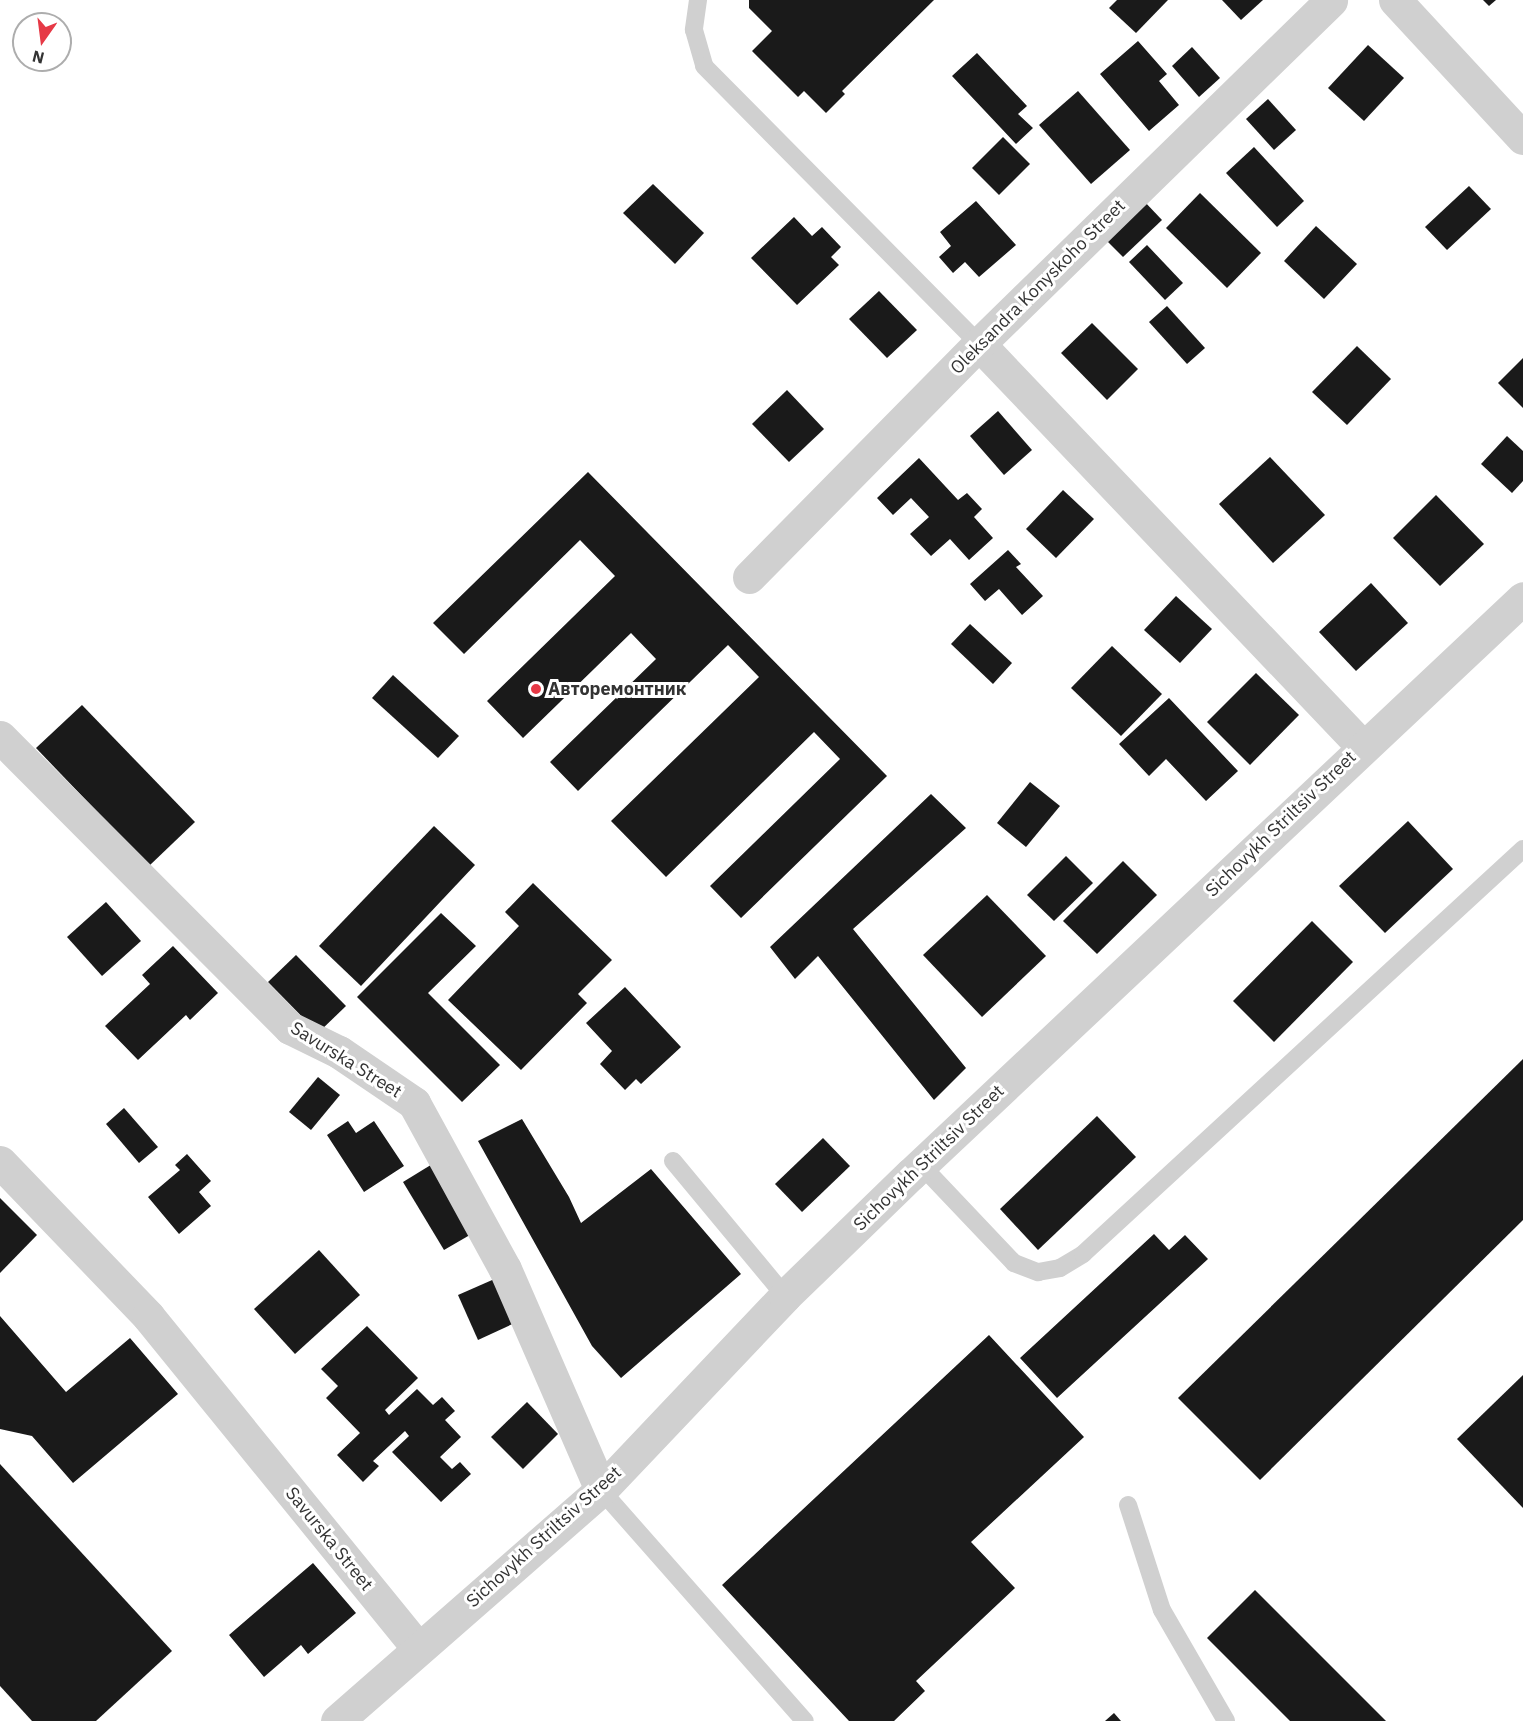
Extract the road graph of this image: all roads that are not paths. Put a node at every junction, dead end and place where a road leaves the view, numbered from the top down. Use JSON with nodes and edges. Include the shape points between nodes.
{"nodes":[{"id":1,"x":698,"y":0,"type":"edge"},
{"id":2,"x":1331,"y":0,"type":"edge"},
{"id":3,"x":1395,"y":0,"type":"edge"},
{"id":4,"x":1523,"y":138,"type":"edge"},
{"id":5,"x":979,"y":344,"type":"junction"},
{"id":6,"x":748,"y":577,"type":"dead end"},
{"id":7,"x":1523,"y":598,"type":"edge"},
{"id":8,"x":0,"y":737,"type":"edge"},
{"id":9,"x":1362,"y":747,"type":"junction"},
{"id":10,"x":1523,"y":849,"type":"edge"},
{"id":11,"x":673,"y":1161,"type":"dead end"},
{"id":12,"x":0,"y":1162,"type":"edge"},
{"id":13,"x":921,"y":1165,"type":"junction"},
{"id":14,"x":785,"y":1296,"type":"junction"},
{"id":15,"x":601,"y":1490,"type":"junction"},
{"id":16,"x":1128,"y":1505,"type":"dead end"},
{"id":17,"x":419,"y":1649,"type":"junction"},
{"id":18,"x":337,"y":1721,"type":"edge"},
{"id":19,"x":805,"y":1721,"type":"edge"},
{"id":20,"x":1226,"y":1721,"type":"edge"}],
"edges":[{"from":1,"to":5,"type":"lane","via":[[694,30],[704,66]]},
{"from":2,"to":5,"type":"street","name":"Oleksandra Konyskoho Street"},
{"from":3,"to":4,"type":"street"},
{"from":5,"to":6,"type":"street","name":"Oleksandra Konyskoho Street"},
{"from":5,"to":9,"type":"street"},
{"from":7,"to":9,"type":"street","name":"Sichovykh Striltsiv Street"},
{"from":8,"to":15,"type":"street","name":"Savurska Street","via":[[290,1028],[339,1052],[414,1103],[505,1269]]},
{"from":9,"to":13,"type":"street","name":"Sichovykh Striltsiv Street"},
{"from":10,"to":13,"type":"lane","via":[[1083,1254],[1060,1268],[1038,1272],[1014,1263]]},
{"from":11,"to":14,"type":"lane"},
{"from":12,"to":17,"type":"street","name":"Savurska Street","via":[[148,1316]]},
{"from":13,"to":14,"type":"street","name":"Sichovykh Striltsiv Street"},
{"from":14,"to":15,"type":"street","name":"Sichovykh Striltsiv Street"},
{"from":15,"to":17,"type":"street","name":"Sichovykh Striltsiv Street"},
{"from":15,"to":19,"type":"lane"},
{"from":16,"to":20,"type":"lane","via":[[1162,1610]]},
{"from":17,"to":18,"type":"street","name":"Sichovykh Striltsiv Street"}]}
